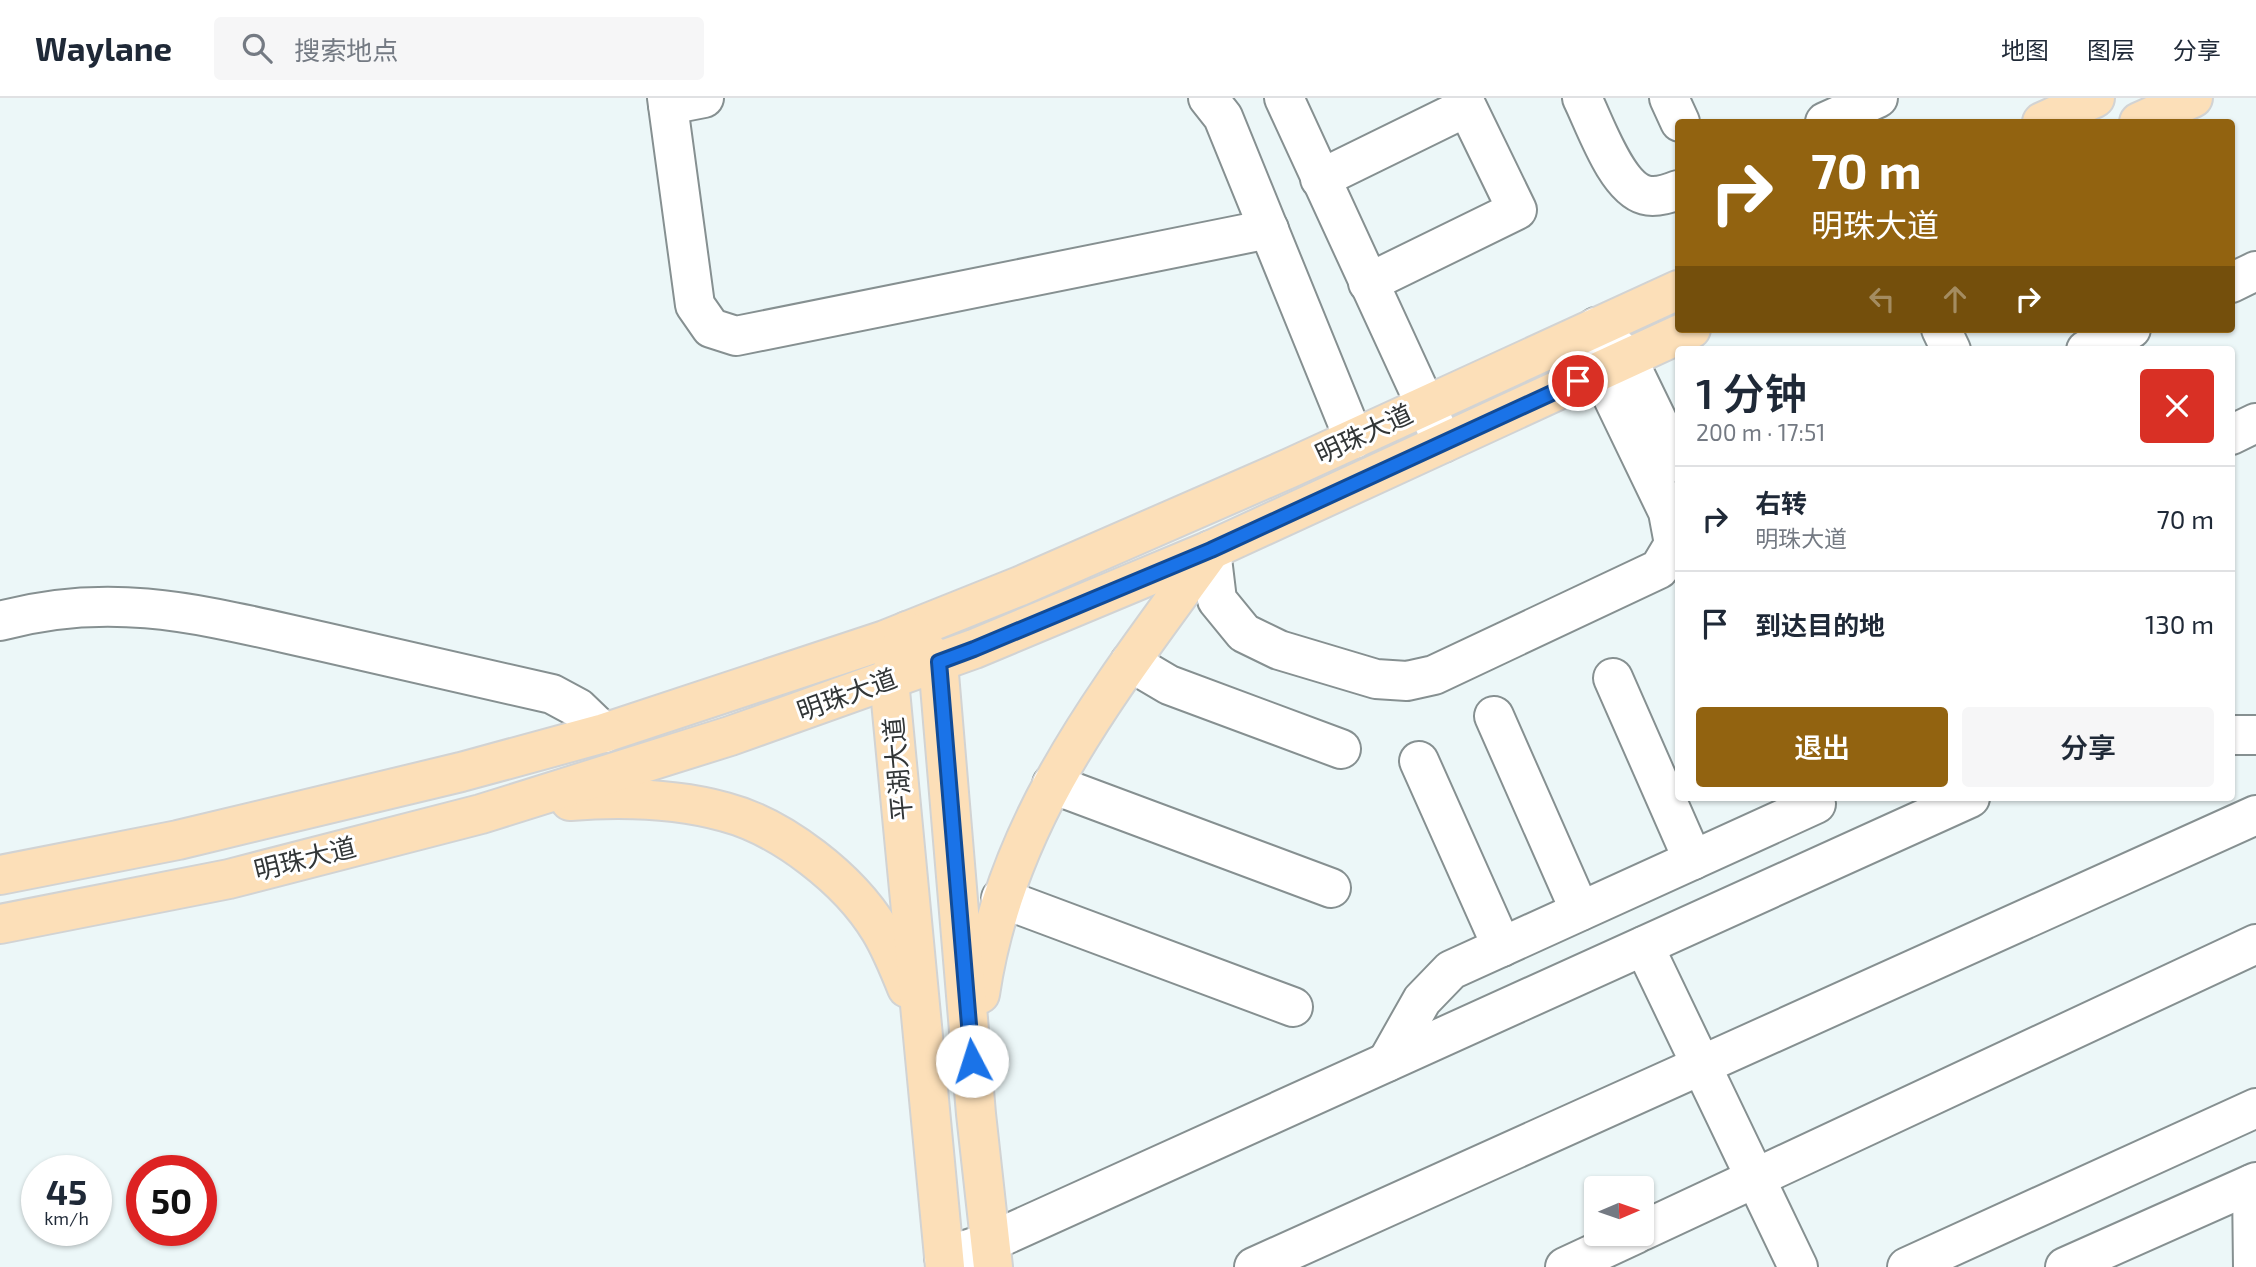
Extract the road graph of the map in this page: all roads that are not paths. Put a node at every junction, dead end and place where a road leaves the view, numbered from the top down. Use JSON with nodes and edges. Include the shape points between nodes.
{"nodes":[{"id":1,"x":1208,"y":98,"type":"edge"},
{"id":2,"x":1284,"y":98,"type":"edge"},
{"id":3,"x":1583,"y":98,"type":"edge"},
{"id":4,"x":1669,"y":98,"type":"edge"},
{"id":5,"x":1878,"y":98,"type":"edge"},
{"id":6,"x":2095,"y":98,"type":"edge"},
{"id":7,"x":2193,"y":98,"type":"edge"},
{"id":8,"x":680,"y":100,"type":"edge"},
{"id":9,"x":1679,"y":119,"type":"edge"},
{"id":10,"x":1832,"y":119,"type":"edge"},
{"id":11,"x":2049,"y":119,"type":"edge"},
{"id":12,"x":2147,"y":119,"type":"edge"},
{"id":13,"x":1320,"y":179,"type":"junction"},
{"id":14,"x":1675,"y":191,"type":"edge"},
{"id":15,"x":1269,"y":229,"type":"junction"},
{"id":16,"x":2256,"y":271,"type":"edge"},
{"id":17,"x":2235,"y":281,"type":"edge"},
{"id":18,"x":1368,"y":282,"type":"junction"},
{"id":19,"x":1675,"y":291,"type":"edge"},
{"id":20,"x":1596,"y":327,"type":"junction"},
{"id":21,"x":1682,"y":333,"type":"edge"},
{"id":22,"x":2122,"y":333,"type":"edge"},
{"id":23,"x":2095,"y":346,"type":"edge"},
{"id":24,"x":1614,"y":364,"type":"junction"},
{"id":25,"x":1425,"y":406,"type":"junction"},
{"id":26,"x":2256,"y":423,"type":"edge"},
{"id":27,"x":2235,"y":433,"type":"edge"},
{"id":28,"x":1354,"y":439,"type":"junction"},
{"id":29,"x":1444,"y":443,"type":"junction"},
{"id":30,"x":1675,"y":458,"type":"edge"},
{"id":31,"x":1211,"y":550,"type":"junction"},
{"id":32,"x":0,"y":621,"type":"edge"},
{"id":33,"x":907,"y":631,"type":"junction"},
{"id":34,"x":939,"y":662,"type":"junction"},
{"id":35,"x":1130,"y":662,"type":"junction"},
{"id":36,"x":1614,"y":678,"type":"dead end"},
{"id":37,"x":889,"y":680,"type":"junction"},
{"id":38,"x":1494,"y":716,"type":"dead end"},
{"id":39,"x":604,"y":733,"type":"junction"},
{"id":40,"x":2235,"y":735,"type":"edge"},
{"id":41,"x":2256,"y":735,"type":"edge"},
{"id":42,"x":1341,"y":749,"type":"dead end"},
{"id":43,"x":1419,"y":761,"type":"dead end"},
{"id":44,"x":1052,"y":783,"type":"junction"},
{"id":45,"x":1963,"y":801,"type":"edge"},
{"id":46,"x":1816,"y":804,"type":"dead end"},
{"id":47,"x":481,"y":814,"type":"junction"},
{"id":48,"x":2256,"y":815,"type":"edge"},
{"id":49,"x":1693,"y":860,"type":"junction"},
{"id":50,"x":0,"y":875,"type":"edge"},
{"id":51,"x":1331,"y":888,"type":"dead end"},
{"id":52,"x":1001,"y":898,"type":"junction"},
{"id":53,"x":1580,"y":911,"type":"junction"},
{"id":54,"x":0,"y":924,"type":"edge"},
{"id":55,"x":2256,"y":944,"type":"edge"},
{"id":56,"x":1644,"y":946,"type":"junction"},
{"id":57,"x":1502,"y":947,"type":"junction"},
{"id":58,"x":1293,"y":1007,"type":"dead end"},
{"id":59,"x":1387,"y":1062,"type":"junction"},
{"id":60,"x":1701,"y":1065,"type":"junction"},
{"id":61,"x":2256,"y":1108,"type":"edge"},
{"id":62,"x":976,"y":1114,"type":"junction"},
{"id":63,"x":929,"y":1119,"type":"junction"},
{"id":64,"x":1755,"y":1178,"type":"junction"},
{"id":65,"x":2254,"y":1183,"type":"edge"},
{"id":66,"x":1654,"y":1225,"type":"edge"},
{"id":67,"x":1610,"y":1246,"type":"edge"},
{"id":68,"x":992,"y":1255,"type":"edge"},
{"id":69,"x":944,"y":1262,"type":"edge"},
{"id":70,"x":1254,"y":1267,"type":"edge"},
{"id":71,"x":1564,"y":1267,"type":"edge"},
{"id":72,"x":1798,"y":1267,"type":"edge"},
{"id":73,"x":1907,"y":1267,"type":"edge"},
{"id":74,"x":2064,"y":1267,"type":"edge"},
{"id":75,"x":2253,"y":1267,"type":"edge"}],
"edges":[{"from":1,"to":15,"type":"street","via":[[1223,117]]},
{"from":2,"to":13,"type":"street"},
{"from":3,"to":14,"type":"street","via":[[1630,187],[1646,195]]},
{"from":4,"to":9,"type":"street"},
{"from":5,"to":10,"type":"street"},
{"from":6,"to":11,"type":"main road"},
{"from":7,"to":12,"type":"main road"},
{"from":8,"to":15,"type":"street","via":[[695,305],[711,328],[736,336]]},
{"from":13,"to":18,"type":"street"},
{"from":13,"to":18,"type":"street","via":[[1467,107],[1517,210]]},
{"from":15,"to":28,"type":"street"},
{"from":16,"to":17,"type":"street"},
{"from":18,"to":25,"type":"street"},
{"from":19,"to":20,"type":"main road","name":"明珠大道"},
{"from":20,"to":24,"type":"street"},
{"from":20,"to":25,"type":"main road","name":"明珠大道"},
{"from":21,"to":24,"type":"main road","name":"明珠大道"},
{"from":22,"to":23,"type":"street"},
{"from":24,"to":29,"type":"main road","name":"明珠大道"},
{"from":24,"to":30,"type":"street"},
{"from":24,"to":31,"type":"street","via":[[1668,512],[1674,544],[1659,569],[1434,675],[1407,681],[1376,679],[1279,650],[1244,633],[1217,600]]},
{"from":25,"to":28,"type":"main road","name":"明珠大道"},
{"from":25,"to":29,"type":"street"},
{"from":26,"to":27,"type":"street"},
{"from":28,"to":33,"type":"main road","name":"明珠大道"},
{"from":29,"to":31,"type":"main road","name":"明珠大道"},
{"from":31,"to":34,"type":"main road","name":"明珠大道"},
{"from":31,"to":35,"type":"main road"},
{"from":32,"to":39,"type":"street","via":[[77,606],[117,605],[200,614],[552,694],[578,708]]},
{"from":33,"to":34,"type":"main road"},
{"from":33,"to":37,"type":"main road","name":"平湖大道"},
{"from":33,"to":39,"type":"main road","name":"明珠大道"},
{"from":34,"to":37,"type":"main road","name":"明珠大道"},
{"from":34,"to":62,"type":"main road","name":"平湖大道"},
{"from":35,"to":42,"type":"street","via":[[1169,685]]},
{"from":35,"to":44,"type":"main road"},
{"from":36,"to":49,"type":"street"},
{"from":37,"to":47,"type":"main road","name":"明珠大道","via":[[730,736]]},
{"from":37,"to":63,"type":"main road","name":"平湖大道"},
{"from":38,"to":53,"type":"street"},
{"from":39,"to":50,"type":"main road","name":"明珠大道","via":[[305,811]]},
{"from":40,"to":41,"type":"street"},
{"from":43,"to":57,"type":"street"},
{"from":44,"to":51,"type":"street"},
{"from":44,"to":52,"type":"main road"},
{"from":45,"to":56,"type":"street"},
{"from":46,"to":49,"type":"street"},
{"from":47,"to":54,"type":"main road","name":"明珠大道","via":[[229,879]]},
{"from":47,"to":63,"type":"main road","via":[[567,801],[649,799],[727,812],[800,848],[857,899],[880,929],[897,963],[912,1001]]},
{"from":48,"to":60,"type":"street"},
{"from":49,"to":53,"type":"street"},
{"from":52,"to":58,"type":"street"},
{"from":52,"to":62,"type":"main road","via":[[986,950],[978,1005]]},
{"from":53,"to":57,"type":"street"},
{"from":55,"to":64,"type":"street"},
{"from":56,"to":59,"type":"street"},
{"from":56,"to":60,"type":"street"},
{"from":57,"to":59,"type":"street","via":[[1451,970],[1422,1000]]},
{"from":59,"to":68,"type":"street"},
{"from":60,"to":64,"type":"street"},
{"from":60,"to":70,"type":"street"},
{"from":61,"to":73,"type":"street"},
{"from":62,"to":68,"type":"main road","name":"平湖大道"},
{"from":63,"to":69,"type":"main road","name":"平湖大道"},
{"from":64,"to":66,"type":"street"},
{"from":64,"to":72,"type":"street"},
{"from":65,"to":74,"type":"street"},
{"from":65,"to":75,"type":"street"},
{"from":67,"to":71,"type":"street"},
{"from":68,"to":69,"type":"street"}]}
